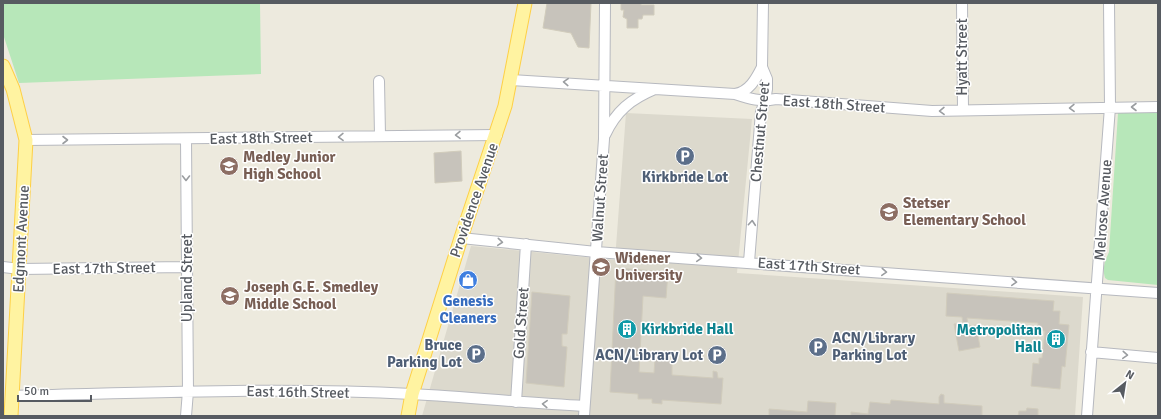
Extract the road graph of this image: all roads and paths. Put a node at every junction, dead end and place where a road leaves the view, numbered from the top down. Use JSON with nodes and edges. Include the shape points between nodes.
{"nodes":[{"id":1,"x":525,"y":3,"type":"edge"},
{"id":2,"x":605,"y":3,"type":"edge"},
{"id":3,"x":763,"y":3,"type":"edge"},
{"id":4,"x":962,"y":3,"type":"edge"},
{"id":5,"x":1109,"y":3,"type":"edge"},
{"id":6,"x":3,"y":66,"type":"edge"},
{"id":7,"x":762,"y":67,"type":"junction"},
{"id":8,"x":511,"y":80,"type":"junction"},
{"id":9,"x":379,"y":81,"type":"dead end"},
{"id":10,"x":605,"y":84,"type":"junction"},
{"id":11,"x":656,"y":88,"type":"junction"},
{"id":12,"x":735,"y":94,"type":"junction"},
{"id":13,"x":765,"y":101,"type":"junction"},
{"id":14,"x":1110,"y":107,"type":"junction"},
{"id":15,"x":1158,"y":107,"type":"edge"},
{"id":16,"x":963,"y":110,"type":"junction"},
{"id":17,"x":497,"y":135,"type":"junction"},
{"id":18,"x":380,"y":136,"type":"junction"},
{"id":19,"x":186,"y":139,"type":"junction"},
{"id":20,"x":604,"y":139,"type":"junction"},
{"id":21,"x":26,"y":140,"type":"junction"},
{"id":22,"x":461,"y":238,"type":"junction"},
{"id":23,"x":526,"y":244,"type":"junction"},
{"id":24,"x":596,"y":252,"type":"junction"},
{"id":25,"x":749,"y":262,"type":"junction"},
{"id":26,"x":3,"y":267,"type":"edge"},
{"id":27,"x":187,"y":267,"type":"junction"},
{"id":28,"x":20,"y":269,"type":"junction"},
{"id":29,"x":1097,"y":288,"type":"junction"},
{"id":30,"x":1158,"y":293,"type":"edge"},
{"id":31,"x":1091,"y":352,"type":"junction"},
{"id":32,"x":1158,"y":358,"type":"edge"},
{"id":33,"x":188,"y":391,"type":"junction"},
{"id":34,"x":412,"y":394,"type":"junction"},
{"id":35,"x":12,"y":396,"type":"junction"},
{"id":36,"x":516,"y":402,"type":"junction"},
{"id":37,"x":584,"y":411,"type":"edge"},
{"id":38,"x":11,"y":416,"type":"edge"},
{"id":39,"x":186,"y":416,"type":"edge"},
{"id":40,"x":400,"y":416,"type":"edge"},
{"id":41,"x":408,"y":416,"type":"edge"},
{"id":42,"x":1087,"y":416,"type":"edge"}],
"edges":[{"from":1,"to":8,"type":"main road","name":"Providence Avenue"},
{"from":2,"to":10,"type":"street","name":"Walnut Street"},
{"from":3,"to":7,"type":"street","name":"Chestnut Street"},
{"from":4,"to":16,"type":"street","name":"Hyatt Street"},
{"from":5,"to":14,"type":"street","name":"Melrose Avenue"},
{"from":6,"to":21,"type":"main road","name":"Edgmont Avenue","via":[[13,89]]},
{"from":7,"to":12,"type":"street","via":[[751,85]]},
{"from":7,"to":13,"type":"street","name":"Chestnut Street","via":[[767,79]]},
{"from":10,"to":8,"type":"street","name":"East 18th Street","one_way":true},
{"from":8,"to":17,"type":"main road","name":"Providence Avenue"},
{"from":9,"to":18,"type":"street"},
{"from":10,"to":11,"type":"street","name":"East 18th Street"},
{"from":10,"to":20,"type":"street","name":"Walnut Street"},
{"from":11,"to":12,"type":"street","name":"East 18th Street"},
{"from":11,"to":20,"type":"street","via":[[636,97],[622,109],[612,121]]},
{"from":12,"to":13,"type":"street","name":"East 18th Street","via":[[749,100]]},
{"from":16,"to":13,"type":"street","name":"East 18th Street","one_way":true,"via":[[932,111],[776,99]]},
{"from":25,"to":13,"type":"street","name":"Chestnut Street","one_way":true,"via":[[761,112]]},
{"from":15,"to":14,"type":"street","name":"East 18th Street","one_way":true},
{"from":14,"to":16,"type":"street","name":"East 18th Street","one_way":true},
{"from":14,"to":29,"type":"street","name":"Melrose Avenue"},
{"from":17,"to":18,"type":"street","name":"East 18th Street","one_way":true},
{"from":17,"to":22,"type":"main road","name":"Providence Avenue"},
{"from":18,"to":19,"type":"street","name":"East 18th Street","one_way":true},
{"from":21,"to":19,"type":"street","name":"East 18th Street","one_way":true},
{"from":19,"to":27,"type":"street","name":"Upland Street","one_way":true},
{"from":20,"to":24,"type":"street","name":"Walnut Street"},
{"from":21,"to":28,"type":"main road","name":"Edgmont Avenue"},
{"from":22,"to":23,"type":"street","name":"East 17th Street","one_way":true},
{"from":22,"to":34,"type":"main road","name":"Providence Avenue"},
{"from":23,"to":24,"type":"street","name":"East 17th Street"},
{"from":23,"to":36,"type":"street","name":"Gold Street"},
{"from":24,"to":25,"type":"street","name":"East 17th Street","one_way":true},
{"from":24,"to":37,"type":"street","name":"Walnut Street"},
{"from":25,"to":29,"type":"street","name":"East 17th Street","one_way":true},
{"from":26,"to":28,"type":"street","name":"East 17th Street"},
{"from":27,"to":28,"type":"street","name":"East 17th Street"},
{"from":27,"to":33,"type":"street","name":"Upland Street"},
{"from":28,"to":35,"type":"main road","name":"Edgmont Avenue"},
{"from":29,"to":30,"type":"street","name":"East 17th Street"},
{"from":29,"to":31,"type":"street","name":"Melrose Avenue"},
{"from":31,"to":32,"type":"street","one_way":true},
{"from":31,"to":42,"type":"street","name":"Melrose Avenue"},
{"from":33,"to":34,"type":"street","name":"East 16th Street"},
{"from":33,"to":35,"type":"street","name":"East 16th Street"},
{"from":33,"to":39,"type":"street","name":"Upland Street"},
{"from":34,"to":36,"type":"street","name":"East 16th Street"},
{"from":34,"to":40,"type":"main road","name":"Providence Avenue"},
{"from":34,"to":41,"type":"main road","name":"Providence Avenue"},
{"from":35,"to":38,"type":"main road","name":"Edgmont Avenue"},
{"from":37,"to":36,"type":"street","name":"East 16th Street","one_way":true}]}
